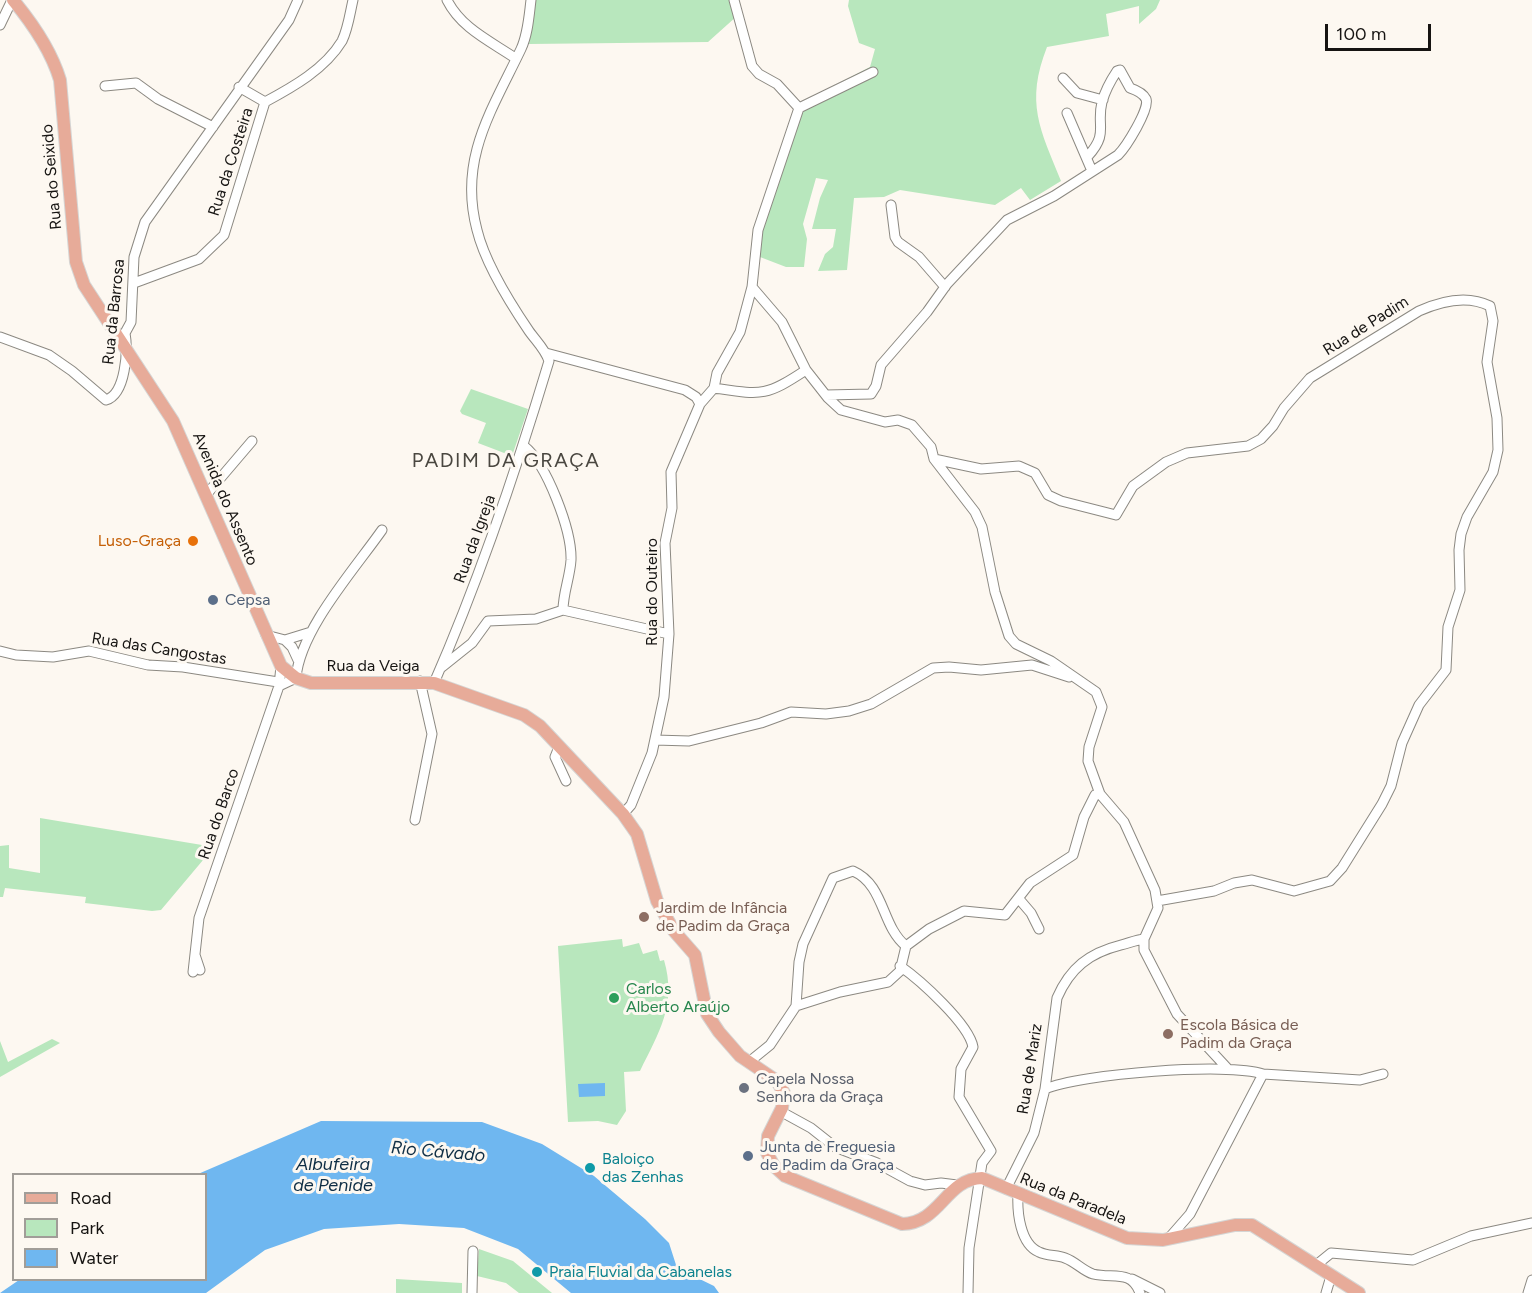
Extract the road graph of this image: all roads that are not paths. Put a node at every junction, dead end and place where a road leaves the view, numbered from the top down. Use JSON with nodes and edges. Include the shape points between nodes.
{"nodes":[{"id":1,"x":12,"y":0,"type":"edge"},
{"id":2,"x":298,"y":0,"type":"edge"},
{"id":3,"x":353,"y":0,"type":"edge"},
{"id":4,"x":447,"y":0,"type":"edge"},
{"id":5,"x":531,"y":0,"type":"edge"},
{"id":6,"x":734,"y":0,"type":"edge"},
{"id":7,"x":0,"y":25,"type":"edge"},
{"id":8,"x":515,"y":58,"type":"junction"},
{"id":9,"x":873,"y":72,"type":"dead end"},
{"id":10,"x":1063,"y":78,"type":"dead end"},
{"id":11,"x":105,"y":86,"type":"dead end"},
{"id":12,"x":240,"y":87,"type":"junction"},
{"id":13,"x":1103,"y":100,"type":"junction"},
{"id":14,"x":265,"y":102,"type":"junction"},
{"id":15,"x":799,"y":108,"type":"junction"},
{"id":16,"x":1067,"y":113,"type":"dead end"},
{"id":17,"x":213,"y":127,"type":"junction"},
{"id":18,"x":1088,"y":156,"type":"junction"},
{"id":19,"x":1092,"y":171,"type":"junction"},
{"id":20,"x":891,"y":205,"type":"dead end"},
{"id":21,"x":134,"y":283,"type":"junction"},
{"id":22,"x":945,"y":286,"type":"junction"},
{"id":23,"x":752,"y":287,"type":"junction"},
{"id":24,"x":0,"y":337,"type":"edge"},
{"id":25,"x":128,"y":350,"type":"junction"},
{"id":26,"x":546,"y":353,"type":"junction"},
{"id":27,"x":806,"y":370,"type":"junction"},
{"id":28,"x":714,"y":388,"type":"junction"},
{"id":29,"x":826,"y":395,"type":"junction"},
{"id":30,"x":700,"y":404,"type":"junction"},
{"id":31,"x":252,"y":441,"type":"dead end"},
{"id":32,"x":524,"y":446,"type":"junction"},
{"id":33,"x":934,"y":459,"type":"junction"},
{"id":34,"x":206,"y":495,"type":"junction"},
{"id":35,"x":382,"y":530,"type":"dead end"},
{"id":36,"x":562,"y":610,"type":"junction"},
{"id":37,"x":311,"y":632,"type":"junction"},
{"id":38,"x":669,"y":634,"type":"junction"},
{"id":39,"x":266,"y":635,"type":"junction"},
{"id":40,"x":285,"y":640,"type":"junction"},
{"id":41,"x":0,"y":651,"type":"edge"},
{"id":42,"x":298,"y":660,"type":"junction"},
{"id":43,"x":281,"y":666,"type":"junction"},
{"id":44,"x":440,"y":669,"type":"junction"},
{"id":45,"x":296,"y":678,"type":"junction"},
{"id":46,"x":420,"y":681,"type":"junction"},
{"id":47,"x":1080,"y":681,"type":"junction"},
{"id":48,"x":434,"y":683,"type":"junction"},
{"id":49,"x":278,"y":684,"type":"junction"},
{"id":50,"x":655,"y":740,"type":"junction"},
{"id":51,"x":559,"y":747,"type":"junction"},
{"id":52,"x":566,"y":781,"type":"dead end"},
{"id":53,"x":1100,"y":795,"type":"junction"},
{"id":54,"x":623,"y":814,"type":"junction"},
{"id":55,"x":416,"y":820,"type":"dead end"},
{"id":56,"x":1019,"y":899,"type":"junction"},
{"id":57,"x":1157,"y":901,"type":"junction"},
{"id":58,"x":1039,"y":929,"type":"dead end"},
{"id":59,"x":1144,"y":939,"type":"junction"},
{"id":60,"x":906,"y":946,"type":"junction"},
{"id":61,"x":900,"y":966,"type":"junction"},
{"id":62,"x":197,"y":971,"type":"dead end"},
{"id":63,"x":796,"y":1006,"type":"junction"},
{"id":64,"x":749,"y":1062,"type":"junction"},
{"id":65,"x":1228,"y":1069,"type":"junction"},
{"id":66,"x":1263,"y":1074,"type":"junction"},
{"id":67,"x":1383,"y":1074,"type":"dead end"},
{"id":68,"x":1045,"y":1089,"type":"junction"},
{"id":69,"x":780,"y":1111,"type":"junction"},
{"id":70,"x":982,"y":1178,"type":"junction"},
{"id":71,"x":957,"y":1185,"type":"junction"},
{"id":72,"x":1006,"y":1189,"type":"junction"},
{"id":73,"x":1018,"y":1194,"type":"junction"},
{"id":74,"x":1532,"y":1223,"type":"edge"},
{"id":75,"x":1169,"y":1238,"type":"junction"},
{"id":76,"x":473,"y":1251,"type":"dead end"},
{"id":77,"x":1315,"y":1266,"type":"junction"},
{"id":78,"x":1126,"y":1276,"type":"junction"},
{"id":79,"x":1331,"y":1276,"type":"junction"},
{"id":80,"x":1532,"y":1280,"type":"edge"},
{"id":81,"x":472,"y":1293,"type":"edge"},
{"id":82,"x":968,"y":1293,"type":"edge"},
{"id":83,"x":1140,"y":1293,"type":"edge"},
{"id":84,"x":1160,"y":1293,"type":"edge"},
{"id":85,"x":1326,"y":1293,"type":"edge"},
{"id":86,"x":1359,"y":1293,"type":"edge"},
{"id":87,"x":1529,"y":1293,"type":"edge"}],
"edges":[{"from":1,"to":7,"type":"street"},
{"from":1,"to":25,"type":"main road","name":"Rua do Seixido","via":[[39,34],[60,80],[76,262],[84,285]]},
{"from":2,"to":12,"type":"street","name":"Rua da Barrosa","via":[[289,20]]},
{"from":3,"to":14,"type":"street","name":"Rua da Costeira","via":[[342,40],[303,81]]},
{"from":4,"to":8,"type":"street","via":[[470,29]]},
{"from":5,"to":8,"type":"street","via":[[528,23]]},
{"from":6,"to":15,"type":"street","via":[[752,66],[777,84]]},
{"from":8,"to":26,"type":"street","via":[[491,105],[471,168],[470,187],[476,229],[488,263]]},
{"from":9,"to":15,"type":"street"},
{"from":10,"to":13,"type":"street","via":[[1077,93]]},
{"from":11,"to":17,"type":"street","via":[[136,83]]},
{"from":12,"to":14,"type":"street","name":"Rua da Costeira"},
{"from":12,"to":17,"type":"street","name":"Rua da Barrosa"},
{"from":13,"to":18,"type":"street","via":[[1102,132]]},
{"from":13,"to":19,"type":"street","via":[[1120,70],[1147,106],[1126,146]]},
{"from":14,"to":21,"type":"street","name":"Rua da Costeira","via":[[224,235],[199,259]]},
{"from":15,"to":23,"type":"street","via":[[758,230]]},
{"from":16,"to":18,"type":"street"},
{"from":17,"to":21,"type":"street","name":"Rua da Barrosa","via":[[145,222],[134,257]]},
{"from":18,"to":19,"type":"street"},
{"from":19,"to":22,"type":"street","via":[[1007,220]]},
{"from":20,"to":22,"type":"street","via":[[898,242],[919,257]]},
{"from":21,"to":25,"type":"street","name":"Rua da Barrosa","via":[[131,322],[125,333]]},
{"from":22,"to":29,"type":"street","via":[[881,365],[871,394]]},
{"from":23,"to":27,"type":"street","via":[[782,322]]},
{"from":23,"to":28,"type":"street","via":[[740,332],[717,374]]},
{"from":24,"to":25,"type":"street","name":"Rua da Barrosa","via":[[49,355],[106,400],[122,380]]},
{"from":25,"to":34,"type":"main road","name":"Avenida do Assento","via":[[174,421]]},
{"from":26,"to":30,"type":"street","via":[[685,390]]},
{"from":26,"to":32,"type":"street","name":"Rua da Igreja","via":[[549,361]]},
{"from":27,"to":28,"type":"street","via":[[768,392]]},
{"from":27,"to":29,"type":"street"},
{"from":28,"to":30,"type":"street","name":"Rua do Outeiro"},
{"from":29,"to":33,"type":"street","via":[[841,410],[912,425],[931,447]]},
{"from":30,"to":38,"type":"street","name":"Rua do Outeiro","via":[[670,481],[672,508],[665,543]]},
{"from":31,"to":34,"type":"street"},
{"from":32,"to":36,"type":"street","via":[[536,456],[552,486],[569,546],[571,560]]},
{"from":32,"to":44,"type":"street","name":"Rua da Igreja","via":[[468,604]]},
{"from":33,"to":47,"type":"street","via":[[982,527],[995,592],[1009,636],[1016,644]]},
{"from":33,"to":57,"type":"street","name":"Rua de Padim","via":[[981,469],[1019,466],[1035,472],[1048,495],[1116,514],[1133,486],[1166,462],[1187,453],[1248,446],[1261,438],[1310,378],[1419,311],[1462,299],[1490,306],[1493,321],[1487,362],[1497,417],[1498,450],[1493,472],[1461,534],[1460,590],[1448,627],[1446,670],[1419,705],[1382,804],[1330,881],[1294,891],[1252,880]]},
{"from":34,"to":39,"type":"main road","name":"Avenida do Assento"},
{"from":35,"to":37,"type":"street"},
{"from":36,"to":38,"type":"street"},
{"from":36,"to":44,"type":"street","via":[[536,619],[488,621],[472,643]]},
{"from":37,"to":40,"type":"street"},
{"from":37,"to":42,"type":"street"},
{"from":38,"to":50,"type":"street","name":"Rua do Outeiro","via":[[664,697]]},
{"from":39,"to":40,"type":"street"},
{"from":39,"to":43,"type":"main road","name":"Avenida do Assento"},
{"from":40,"to":42,"type":"street"},
{"from":41,"to":49,"type":"street","name":"Rua das Cangostas","via":[[53,657],[89,651],[148,665],[183,667]]},
{"from":42,"to":45,"type":"street"},
{"from":43,"to":45,"type":"main road","name":"Rua da Veiga"},
{"from":43,"to":49,"type":"street","name":"Rua do Barco"},
{"from":44,"to":48,"type":"street","name":"Rua da Igreja"},
{"from":45,"to":46,"type":"main road","name":"Rua da Veiga","via":[[312,683]]},
{"from":45,"to":49,"type":"street"},
{"from":46,"to":48,"type":"main road","name":"Rua da Veiga"},
{"from":46,"to":55,"type":"street","via":[[432,734]]},
{"from":47,"to":50,"type":"street","via":[[1032,665],[981,670],[933,668],[871,704],[849,711],[791,712],[689,741]]},
{"from":47,"to":53,"type":"street","via":[[1101,700],[1088,760]]},
{"from":48,"to":51,"type":"main road","name":"Rua da Veiga","via":[[524,715]]},
{"from":49,"to":62,"type":"street","name":"Rua do Barco","via":[[199,918],[194,953]]},
{"from":50,"to":54,"type":"street","name":"Rua do Outeiro","via":[[631,805]]},
{"from":51,"to":52,"type":"street","via":[[555,757]]},
{"from":51,"to":54,"type":"main road","name":"Rua da Veiga"},
{"from":53,"to":56,"type":"street","via":[[1095,795],[1084,817],[1072,855],[1030,883]]},
{"from":53,"to":57,"type":"street","via":[[1135,841]]},
{"from":54,"to":64,"type":"main road","name":"Rua da Veiga","via":[[637,834],[657,901],[674,931],[695,955],[707,1014],[729,1045]]},
{"from":56,"to":58,"type":"street"},
{"from":56,"to":60,"type":"street","via":[[1005,915],[964,911]]},
{"from":57,"to":59,"type":"street","via":[[1158,908]]},
{"from":59,"to":65,"type":"street","via":[[1144,950],[1177,1014]]},
{"from":59,"to":68,"type":"street","name":"Rua de Mariz","via":[[1103,949],[1076,966],[1063,984],[1053,1020]]},
{"from":60,"to":61,"type":"street"},
{"from":60,"to":63,"type":"street","via":[[893,932],[876,891],[861,875],[853,871],[833,878],[803,944]]},
{"from":61,"to":63,"type":"street","via":[[888,982]]},
{"from":61,"to":70,"type":"street","via":[[968,1031],[973,1047],[961,1068],[959,1097],[991,1151],[982,1162]]},
{"from":63,"to":64,"type":"street","via":[[770,1045]]},
{"from":64,"to":69,"type":"main road","name":"Rua da Veiga","via":[[777,1080],[784,1094]]},
{"from":65,"to":66,"type":"street"},
{"from":65,"to":68,"type":"street","via":[[1085,1078]]},
{"from":66,"to":67,"type":"street","via":[[1360,1080]]},
{"from":66,"to":75,"type":"street","via":[[1190,1214]]},
{"from":68,"to":72,"type":"street","name":"Rua de Mariz","via":[[1034,1133]]},
{"from":69,"to":71,"type":"street","via":[[835,1147],[910,1181]]},
{"from":69,"to":71,"type":"main road","via":[[768,1136],[767,1153],[785,1176],[902,1224],[915,1224],[928,1217]]},
{"from":70,"to":71,"type":"main road","via":[[969,1178]]},
{"from":70,"to":72,"type":"main road","name":"Rua da Paradela"},
{"from":70,"to":82,"type":"street","via":[[969,1248]]},
{"from":72,"to":73,"type":"main road","name":"Rua da Paradela"},
{"from":73,"to":75,"type":"main road","name":"Rua da Paradela","via":[[1127,1238]]},
{"from":73,"to":78,"type":"street","via":[[1021,1226],[1028,1244],[1036,1251],[1068,1259],[1096,1275]]},
{"from":74,"to":77,"type":"street","via":[[1471,1236],[1413,1260],[1331,1253]]},
{"from":75,"to":77,"type":"main road","name":"Rua da Paradela","via":[[1252,1225]]},
{"from":76,"to":81,"type":"street"},
{"from":77,"to":79,"type":"main road","name":"Rua da Paradela"},
{"from":78,"to":83,"type":"street"},
{"from":78,"to":84,"type":"street"},
{"from":79,"to":85,"type":"street"},
{"from":79,"to":86,"type":"main road","name":"Rua da Paradela"},
{"from":80,"to":87,"type":"street"}]}
